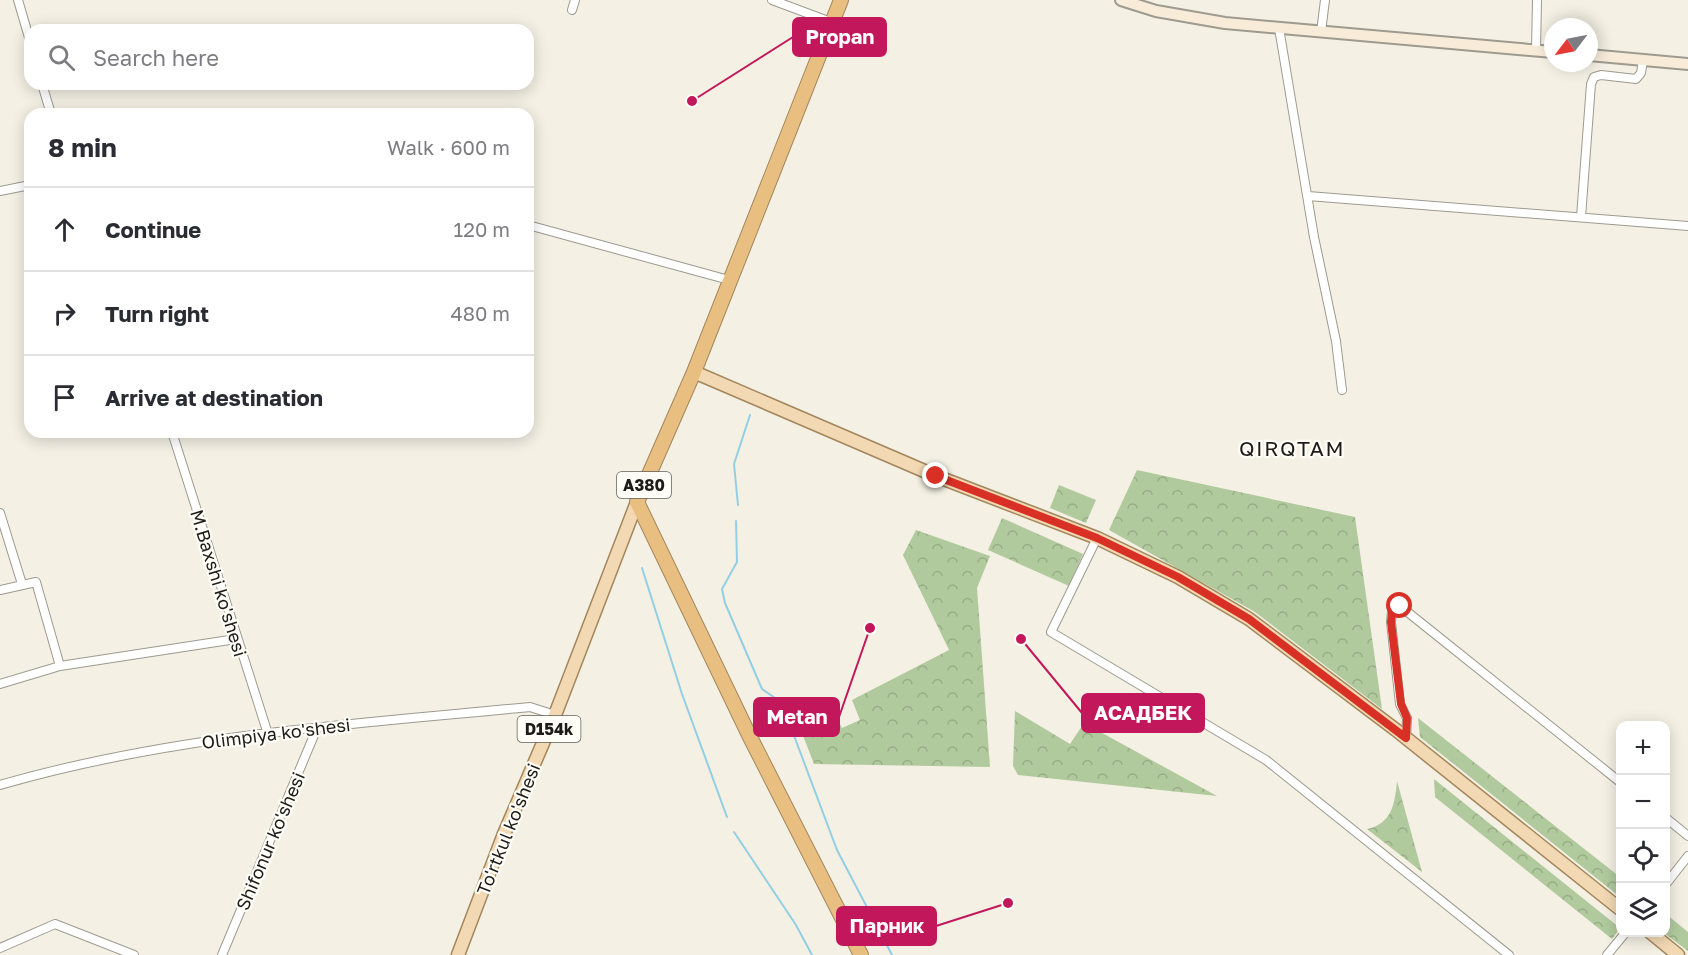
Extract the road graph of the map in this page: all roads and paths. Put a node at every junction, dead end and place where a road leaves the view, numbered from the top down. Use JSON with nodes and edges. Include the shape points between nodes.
{"nodes":[{"id":1,"x":18,"y":0,"type":"edge"},
{"id":2,"x":575,"y":0,"type":"edge"},
{"id":3,"x":772,"y":0,"type":"edge"},
{"id":4,"x":841,"y":0,"type":"edge"},
{"id":5,"x":1121,"y":0,"type":"edge"},
{"id":6,"x":1325,"y":0,"type":"edge"},
{"id":7,"x":1537,"y":0,"type":"edge"},
{"id":8,"x":572,"y":10,"type":"dead end"},
{"id":9,"x":831,"y":22,"type":"junction"},
{"id":10,"x":25,"y":24,"type":"edge"},
{"id":11,"x":1279,"y":28,"type":"junction"},
{"id":12,"x":1321,"y":32,"type":"junction"},
{"id":13,"x":1536,"y":51,"type":"junction"},
{"id":14,"x":1544,"y":51,"type":"edge"},
{"id":15,"x":1598,"y":56,"type":"edge"},
{"id":16,"x":1643,"y":60,"type":"junction"},
{"id":17,"x":1688,"y":64,"type":"edge"},
{"id":18,"x":44,"y":90,"type":"edge"},
{"id":19,"x":49,"y":108,"type":"edge"},
{"id":20,"x":24,"y":186,"type":"edge"},
{"id":21,"x":0,"y":191,"type":"edge"},
{"id":22,"x":1308,"y":196,"type":"junction"},
{"id":23,"x":1581,"y":218,"type":"junction"},
{"id":24,"x":1688,"y":226,"type":"edge"},
{"id":25,"x":534,"y":227,"type":"edge"},
{"id":26,"x":729,"y":280,"type":"junction"},
{"id":27,"x":694,"y":372,"type":"junction"},
{"id":28,"x":1342,"y":390,"type":"dead end"},
{"id":29,"x":174,"y":438,"type":"edge"},
{"id":30,"x":637,"y":501,"type":"junction"},
{"id":31,"x":0,"y":513,"type":"edge"},
{"id":32,"x":1097,"y":538,"type":"junction"},
{"id":33,"x":22,"y":584,"type":"junction"},
{"id":34,"x":0,"y":590,"type":"edge"},
{"id":35,"x":236,"y":639,"type":"junction"},
{"id":36,"x":60,"y":666,"type":"junction"},
{"id":37,"x":0,"y":684,"type":"edge"},
{"id":38,"x":555,"y":715,"type":"junction"},
{"id":39,"x":317,"y":728,"type":"junction"},
{"id":40,"x":268,"y":734,"type":"junction"},
{"id":41,"x":1406,"y":738,"type":"junction"},
{"id":42,"x":1616,"y":779,"type":"edge"},
{"id":43,"x":0,"y":785,"type":"edge"},
{"id":44,"x":1670,"y":822,"type":"edge"},
{"id":45,"x":1688,"y":836,"type":"edge"},
{"id":46,"x":1688,"y":856,"type":"edge"},
{"id":47,"x":1666,"y":883,"type":"edge"},
{"id":48,"x":1616,"y":906,"type":"edge"},
{"id":49,"x":1623,"y":937,"type":"edge"},
{"id":50,"x":1655,"y":937,"type":"edge"},
{"id":51,"x":0,"y":948,"type":"edge"},
{"id":52,"x":134,"y":955,"type":"edge"},
{"id":53,"x":222,"y":955,"type":"edge"},
{"id":54,"x":458,"y":955,"type":"edge"},
{"id":55,"x":861,"y":955,"type":"edge"},
{"id":56,"x":1509,"y":955,"type":"edge"},
{"id":57,"x":1607,"y":955,"type":"edge"},
{"id":58,"x":1678,"y":955,"type":"edge"}],
"edges":[{"from":1,"to":10,"type":"street"},
{"from":2,"to":8,"type":"street"},
{"from":3,"to":9,"type":"street"},
{"from":4,"to":9,"type":"highway","number":"A380"},
{"from":5,"to":11,"type":"street","via":[[1179,15]]},
{"from":6,"to":12,"type":"street"},
{"from":7,"to":13,"type":"street"},
{"from":9,"to":26,"type":"highway","number":"A380"},
{"from":11,"to":12,"type":"street"},
{"from":11,"to":22,"type":"street"},
{"from":12,"to":13,"type":"street"},
{"from":13,"to":14,"type":"street"},
{"from":15,"to":16,"type":"street"},
{"from":16,"to":17,"type":"street"},
{"from":16,"to":23,"type":"street","via":[[1636,79],[1600,75],[1591,84]]},
{"from":18,"to":19,"type":"street"},
{"from":20,"to":21,"type":"street"},
{"from":22,"to":23,"type":"street"},
{"from":22,"to":28,"type":"street"},
{"from":23,"to":24,"type":"street"},
{"from":25,"to":26,"type":"street"},
{"from":26,"to":27,"type":"highway","number":"A380"},
{"from":27,"to":30,"type":"highway","number":"A380"},
{"from":27,"to":32,"type":"main road","via":[[936,476]]},
{"from":29,"to":35,"type":"street","name":"M.Baxshi ko'shesi"},
{"from":30,"to":38,"type":"main road","name":"To'rtkul ko'shesi","number":"D154k"},
{"from":30,"to":55,"type":"highway","number":"A380","via":[[749,735]]},
{"from":31,"to":33,"type":"street"},
{"from":32,"to":41,"type":"main road","via":[[1178,577],[1249,619]]},
{"from":32,"to":56,"type":"street","via":[[1051,632],[1266,760]]},
{"from":33,"to":34,"type":"street"},
{"from":33,"to":36,"type":"street","via":[[36,582]]},
{"from":35,"to":36,"type":"street"},
{"from":35,"to":40,"type":"street","name":"M.Baxshi ko'shesi"},
{"from":36,"to":37,"type":"street"},
{"from":38,"to":39,"type":"street","name":"Olimpiya ko'shesi","via":[[530,707]]},
{"from":38,"to":54,"type":"main road","name":"To'rtkul ko'shesi","number":"D154k"},
{"from":39,"to":40,"type":"street","name":"Olimpiya ko'shesi"},
{"from":39,"to":53,"type":"street","name":"Shifonur ko'shesi"},
{"from":40,"to":43,"type":"street","name":"Olimpiya ko'shesi","via":[[160,748],[63,767]]},
{"from":41,"to":42,"type":"street","via":[[1407,718],[1401,704],[1391,622],[1392,611],[1400,606]]},
{"from":41,"to":48,"type":"main road"},
{"from":44,"to":45,"type":"street"},
{"from":46,"to":47,"type":"street"},
{"from":49,"to":57,"type":"street"},
{"from":50,"to":58,"type":"main road"},
{"from":51,"to":52,"type":"street","via":[[56,924]]}]}
